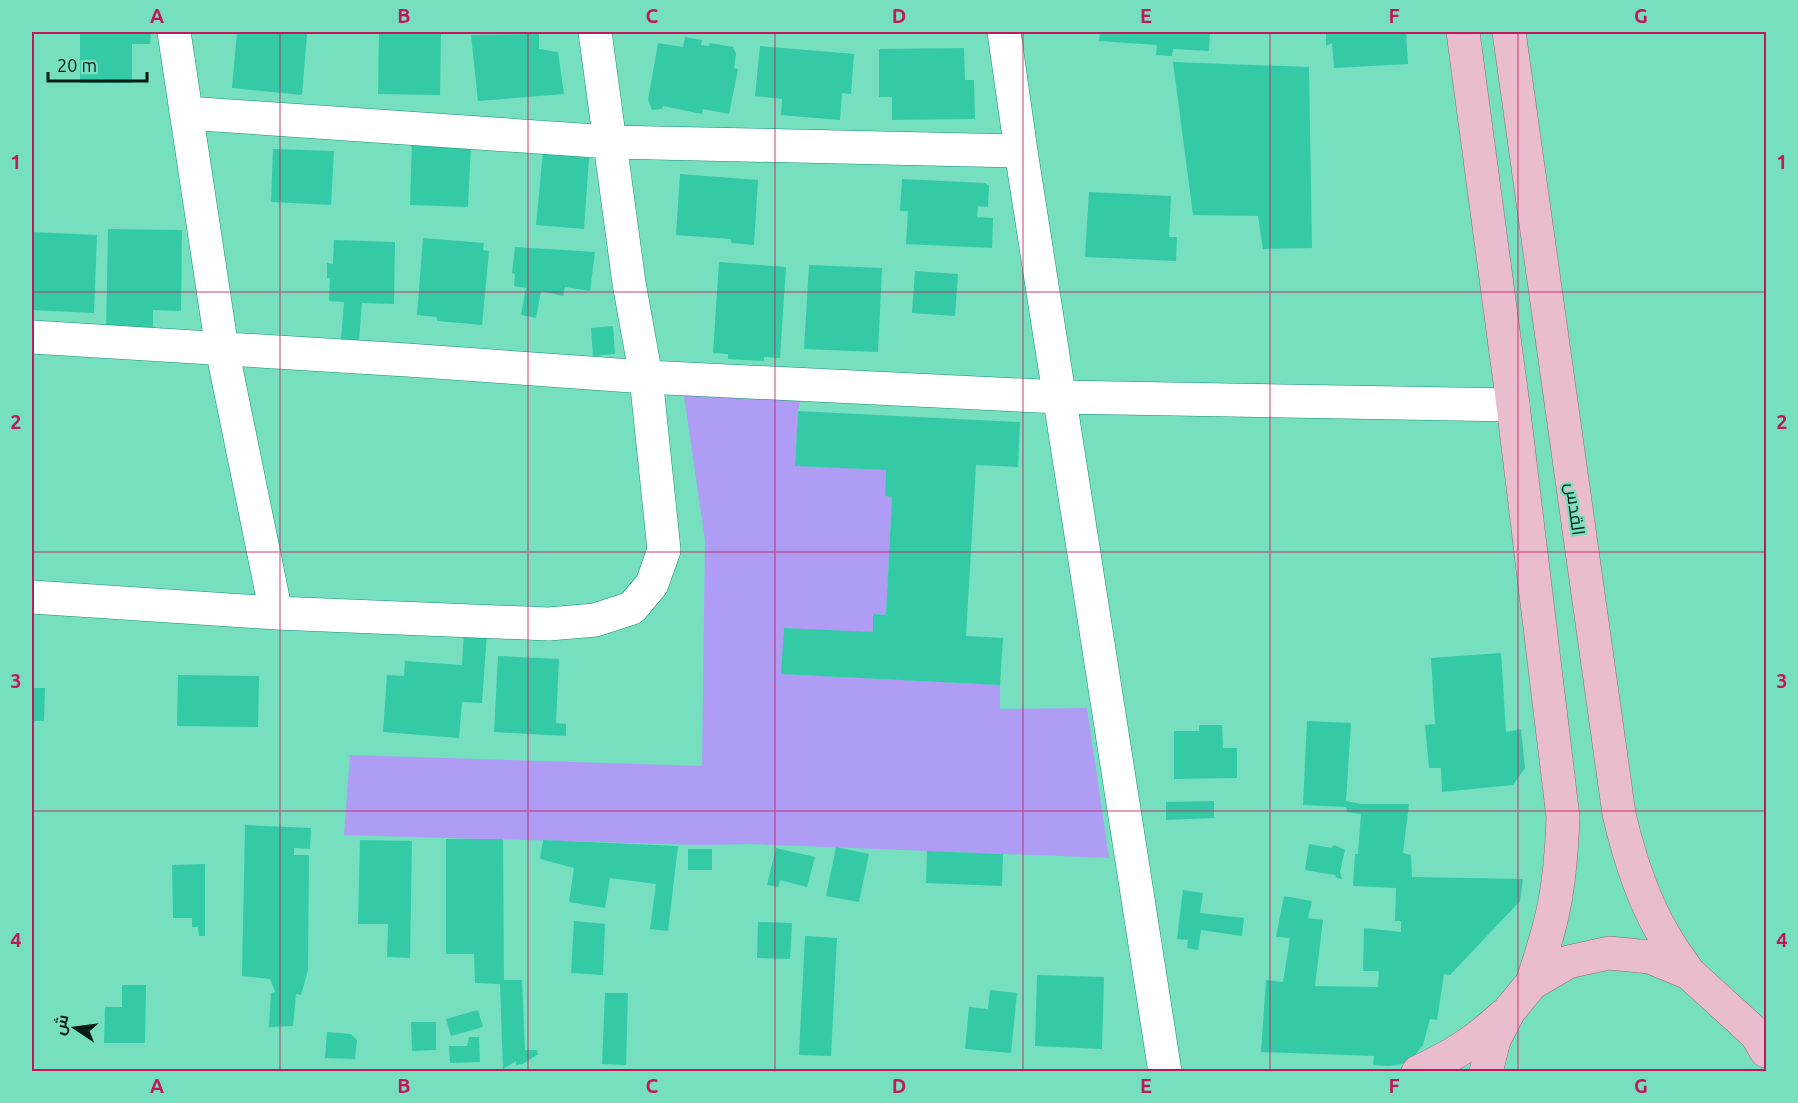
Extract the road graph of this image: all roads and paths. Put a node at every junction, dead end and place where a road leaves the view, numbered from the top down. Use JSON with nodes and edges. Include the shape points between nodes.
{"nodes":[{"id":1,"x":174,"y":32,"type":"edge"},
{"id":2,"x":595,"y":32,"type":"edge"},
{"id":3,"x":1004,"y":32,"type":"edge"},
{"id":4,"x":1463,"y":32,"type":"edge"},
{"id":5,"x":1509,"y":32,"type":"edge"},
{"id":6,"x":186,"y":113,"type":"junction"},
{"id":7,"x":610,"y":142,"type":"junction"},
{"id":8,"x":1021,"y":151,"type":"junction"},
{"id":9,"x":32,"y":337,"type":"edge"},
{"id":10,"x":222,"y":350,"type":"junction"},
{"id":11,"x":646,"y":377,"type":"junction"},
{"id":12,"x":1060,"y":397,"type":"junction"},
{"id":13,"x":1513,"y":405,"type":"junction"},
{"id":14,"x":32,"y":597,"type":"edge"},
{"id":15,"x":276,"y":613,"type":"junction"},
{"id":16,"x":1689,"y":973,"type":"junction"},
{"id":17,"x":1532,"y":983,"type":"junction"},
{"id":18,"x":1509,"y":1011,"type":"junction"},
{"id":19,"x":1767,"y":1051,"type":"edge"},
{"id":20,"x":1165,"y":1071,"type":"edge"},
{"id":21,"x":1418,"y":1071,"type":"edge"},
{"id":22,"x":1486,"y":1071,"type":"edge"}],
"edges":[{"from":1,"to":6,"type":"street"},
{"from":2,"to":7,"type":"street"},
{"from":3,"to":8,"type":"street"},
{"from":4,"to":13,"type":"main road"},
{"from":5,"to":16,"type":"main road","name":"القدس","via":[[1619,814],[1629,856],[1645,897],[1664,937]]},
{"from":6,"to":7,"type":"street"},
{"from":6,"to":10,"type":"street"},
{"from":7,"to":8,"type":"street"},
{"from":7,"to":11,"type":"street"},
{"from":8,"to":12,"type":"street"},
{"from":9,"to":10,"type":"street"},
{"from":10,"to":11,"type":"street"},
{"from":10,"to":15,"type":"street"},
{"from":11,"to":12,"type":"street"},
{"from":11,"to":15,"type":"street","via":[[664,550],[652,584],[632,608],[596,620],[549,624]]},
{"from":12,"to":13,"type":"street"},
{"from":12,"to":20,"type":"street"},
{"from":13,"to":17,"type":"main road","via":[[1563,817],[1555,902]]},
{"from":14,"to":15,"type":"street"},
{"from":16,"to":17,"type":"main road","via":[[1650,957],[1609,953],[1568,962]]},
{"from":16,"to":19,"type":"main road","via":[[1755,1034]]},
{"from":17,"to":18,"type":"main road"},
{"from":18,"to":21,"type":"main road","via":[[1481,1036]]},
{"from":18,"to":22,"type":"main road","via":[[1494,1040]]}]}
